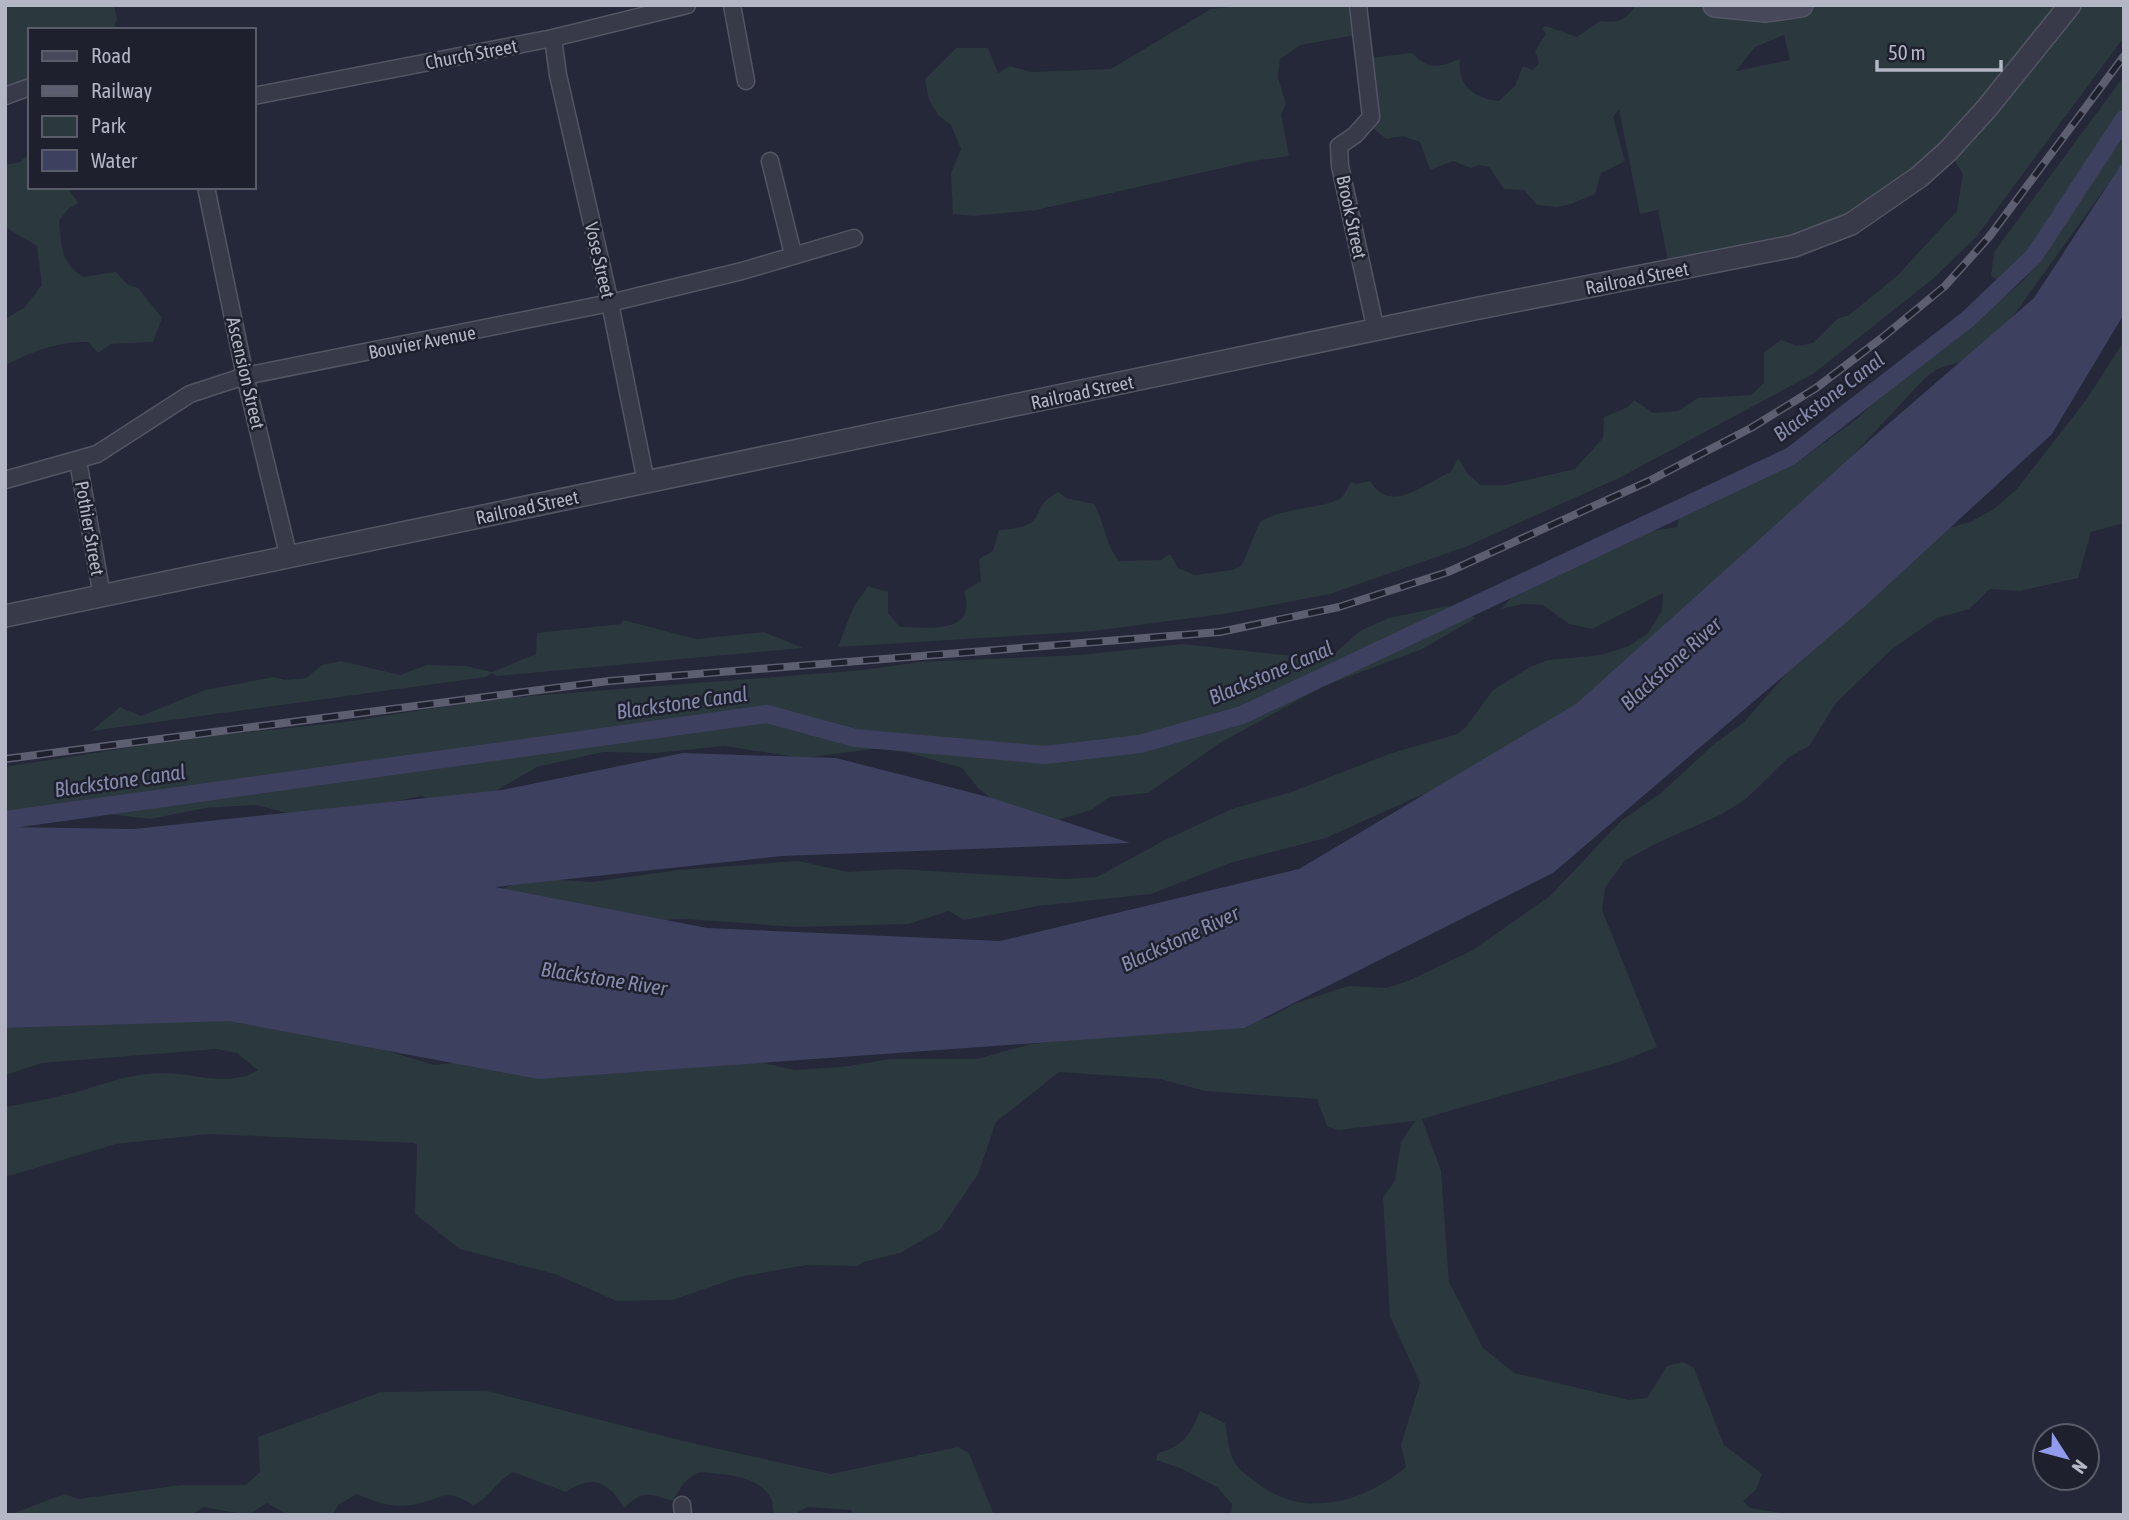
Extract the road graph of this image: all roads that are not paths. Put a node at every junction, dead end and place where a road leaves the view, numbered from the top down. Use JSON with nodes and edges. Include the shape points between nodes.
{"nodes":[{"id":1,"x":687,"y":5,"type":"edge"},
{"id":2,"x":732,"y":5,"type":"edge"},
{"id":3,"x":1358,"y":5,"type":"edge"},
{"id":4,"x":1715,"y":5,"type":"edge"},
{"id":5,"x":1801,"y":5,"type":"edge"},
{"id":6,"x":2070,"y":5,"type":"edge"},
{"id":7,"x":553,"y":38,"type":"junction"},
{"id":8,"x":746,"y":81,"type":"dead end"},
{"id":9,"x":28,"y":88,"type":"edge"},
{"id":10,"x":5,"y":96,"type":"edge"},
{"id":11,"x":256,"y":96,"type":"edge"},
{"id":12,"x":770,"y":161,"type":"dead end"},
{"id":13,"x":206,"y":189,"type":"edge"},
{"id":14,"x":854,"y":238,"type":"dead end"},
{"id":15,"x":793,"y":254,"type":"junction"},
{"id":16,"x":610,"y":303,"type":"junction"},
{"id":17,"x":1376,"y":331,"type":"junction"},
{"id":18,"x":245,"y":376,"type":"junction"},
{"id":19,"x":78,"y":461,"type":"junction"},
{"id":20,"x":5,"y":480,"type":"edge"},
{"id":21,"x":646,"y":482,"type":"junction"},
{"id":22,"x":289,"y":558,"type":"junction"},
{"id":23,"x":102,"y":596,"type":"junction"},
{"id":24,"x":5,"y":616,"type":"edge"}],
"edges":[{"from":1,"to":7,"type":"street","name":"Church Street"},
{"from":2,"to":8,"type":"street"},
{"from":3,"to":17,"type":"street","name":"Brook Street","via":[[1371,117],[1339,146],[1340,166]]},
{"from":4,"to":5,"type":"main road","via":[[1766,10]]},
{"from":6,"to":17,"type":"street","name":"Railroad Street","via":[[1948,150],[1851,224],[1794,246]]},
{"from":7,"to":11,"type":"street","name":"Church Street"},
{"from":7,"to":16,"type":"street","name":"Vose Street"},
{"from":9,"to":10,"type":"street"},
{"from":12,"to":15,"type":"street"},
{"from":13,"to":18,"type":"street","name":"Ascension Street"},
{"from":14,"to":15,"type":"street","name":"Bouvier Avenue"},
{"from":15,"to":16,"type":"street","name":"Bouvier Avenue"},
{"from":16,"to":18,"type":"street","name":"Bouvier Avenue"},
{"from":16,"to":21,"type":"street","name":"Vose Street"},
{"from":17,"to":21,"type":"street","name":"Railroad Street"},
{"from":18,"to":19,"type":"street","name":"Bouvier Avenue","via":[[190,394],[114,444]]},
{"from":18,"to":22,"type":"street","name":"Ascension Street"},
{"from":19,"to":20,"type":"street","name":"Bouvier Avenue"},
{"from":19,"to":23,"type":"street","name":"Pothier Street"},
{"from":21,"to":22,"type":"street","name":"Railroad Street"},
{"from":22,"to":23,"type":"street","name":"Railroad Street"},
{"from":23,"to":24,"type":"street","name":"Railroad Street"}]}
